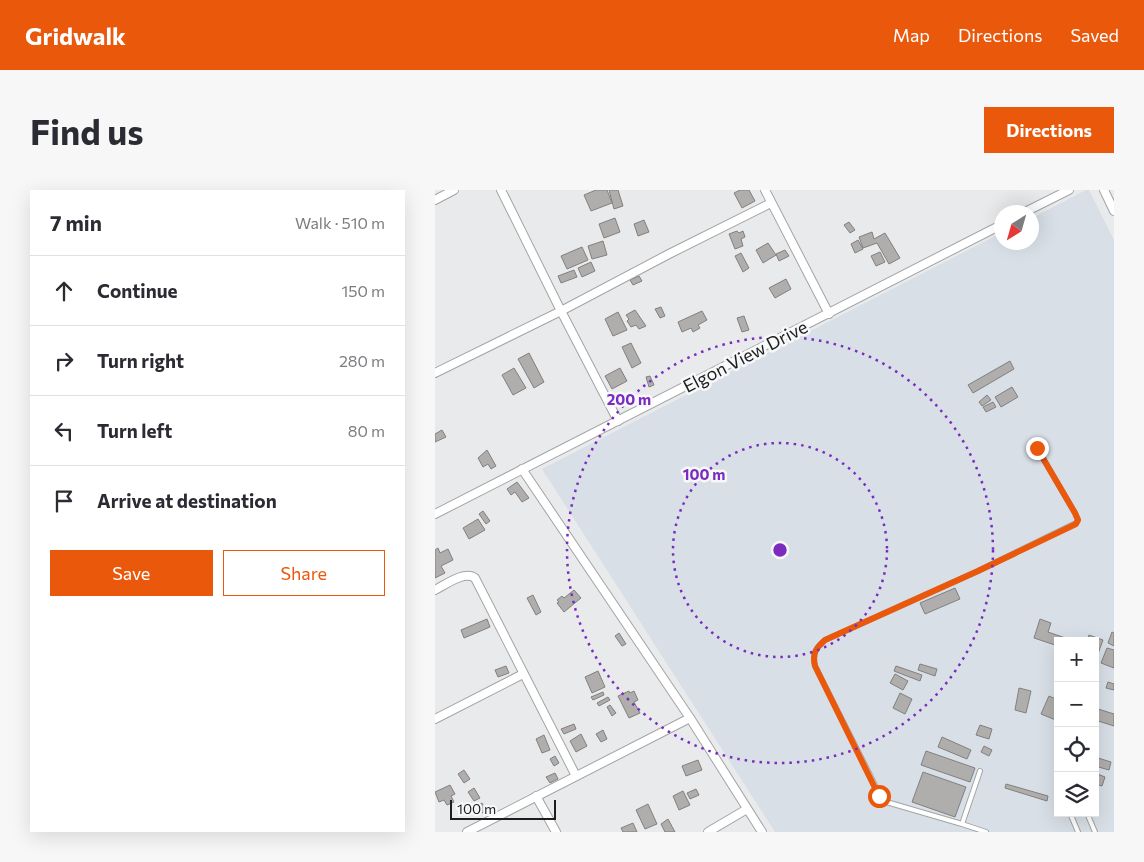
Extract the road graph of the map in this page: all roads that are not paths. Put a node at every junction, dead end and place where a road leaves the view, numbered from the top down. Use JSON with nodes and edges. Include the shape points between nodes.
{"nodes":[{"id":1,"x":454,"y":190,"type":"edge"},
{"id":2,"x":501,"y":190,"type":"edge"},
{"id":3,"x":765,"y":190,"type":"edge"},
{"id":4,"x":1069,"y":190,"type":"edge"},
{"id":5,"x":1104,"y":190,"type":"edge"},
{"id":6,"x":435,"y":200,"type":"edge"},
{"id":7,"x":771,"y":203,"type":"junction"},
{"id":8,"x":1039,"y":205,"type":"edge"},
{"id":9,"x":1114,"y":211,"type":"edge"},
{"id":10,"x":994,"y":229,"type":"edge"},
{"id":11,"x":561,"y":311,"type":"junction"},
{"id":12,"x":829,"y":314,"type":"junction"},
{"id":13,"x":435,"y":373,"type":"edge"},
{"id":14,"x":618,"y":420,"type":"junction"},
{"id":15,"x":1037,"y":448,"type":"dead end"},
{"id":16,"x":522,"y":470,"type":"junction"},
{"id":17,"x":435,"y":514,"type":"edge"},
{"id":18,"x":435,"y":590,"type":"edge"},
{"id":19,"x":523,"y":674,"type":"junction"},
{"id":20,"x":690,"y":718,"type":"junction"},
{"id":21,"x":435,"y":719,"type":"edge"},
{"id":22,"x":980,"y":771,"type":"dead end"},
{"id":23,"x":576,"y":776,"type":"junction"},
{"id":24,"x":536,"y":796,"type":"junction"},
{"id":25,"x":747,"y":809,"type":"junction"},
{"id":26,"x":1072,"y":817,"type":"edge"},
{"id":27,"x":1089,"y":817,"type":"edge"},
{"id":28,"x":963,"y":824,"type":"junction"},
{"id":29,"x":467,"y":832,"type":"edge"},
{"id":30,"x":555,"y":832,"type":"edge"},
{"id":31,"x":709,"y":832,"type":"edge"},
{"id":32,"x":762,"y":832,"type":"edge"},
{"id":33,"x":986,"y":832,"type":"edge"},
{"id":34,"x":1078,"y":832,"type":"edge"},
{"id":35,"x":1095,"y":832,"type":"edge"}],
"edges":[{"from":1,"to":6,"type":"street"},
{"from":2,"to":11,"type":"street"},
{"from":3,"to":7,"type":"street"},
{"from":4,"to":8,"type":"street"},
{"from":5,"to":9,"type":"street"},
{"from":7,"to":11,"type":"street"},
{"from":7,"to":12,"type":"street"},
{"from":10,"to":12,"type":"street","name":"Elgon View Drive"},
{"from":11,"to":13,"type":"street"},
{"from":11,"to":14,"type":"street"},
{"from":12,"to":14,"type":"street","name":"Elgon View Drive"},
{"from":14,"to":16,"type":"street","name":"Elgon View Drive"},
{"from":15,"to":28,"type":"lane","via":[[1075,513],[1076,524],[825,640],[814,654],[815,666],[883,802]]},
{"from":16,"to":17,"type":"street","name":"Elgon View Drive"},
{"from":16,"to":20,"type":"street"},
{"from":18,"to":19,"type":"street","via":[[472,575]]},
{"from":19,"to":21,"type":"street"},
{"from":19,"to":23,"type":"street"},
{"from":20,"to":23,"type":"street"},
{"from":20,"to":25,"type":"street"},
{"from":22,"to":28,"type":"lane"},
{"from":23,"to":24,"type":"street"},
{"from":24,"to":29,"type":"street"},
{"from":24,"to":30,"type":"street"},
{"from":25,"to":31,"type":"street"},
{"from":25,"to":32,"type":"street"},
{"from":26,"to":34,"type":"lane"},
{"from":27,"to":35,"type":"lane"},
{"from":28,"to":33,"type":"lane"}]}
